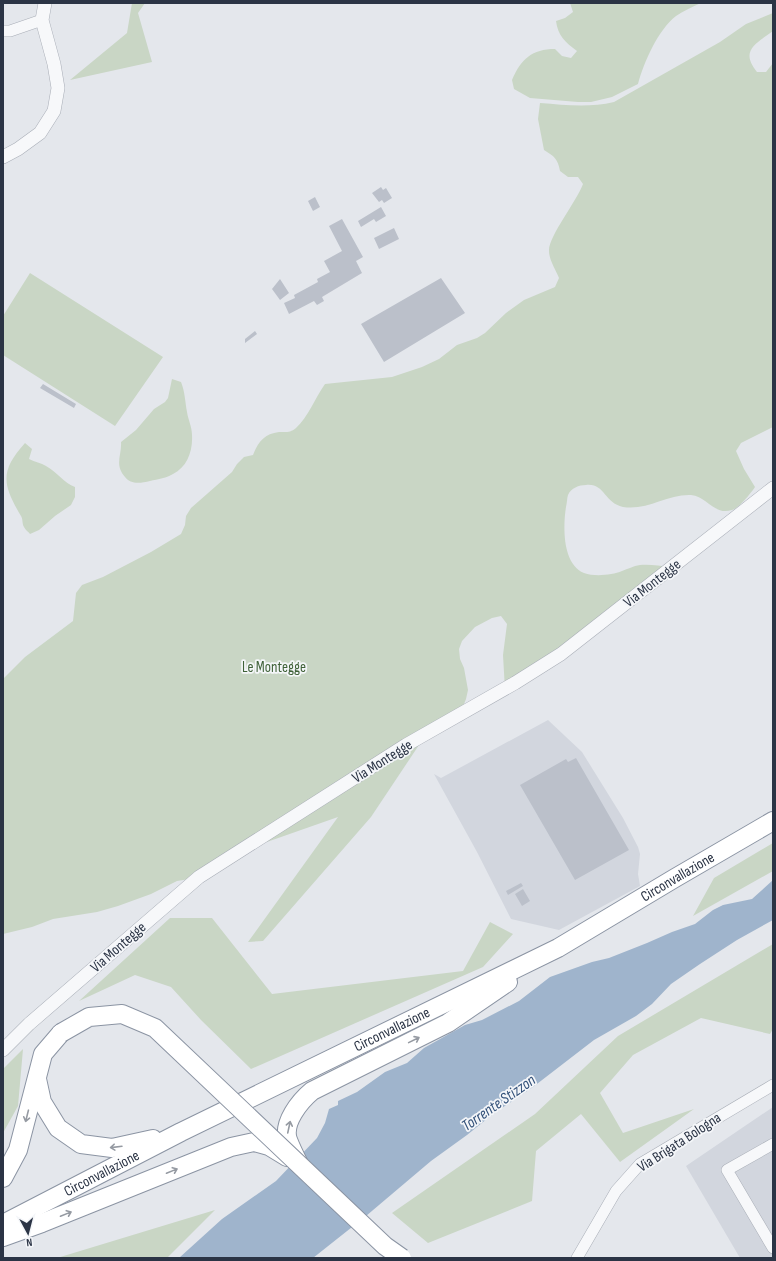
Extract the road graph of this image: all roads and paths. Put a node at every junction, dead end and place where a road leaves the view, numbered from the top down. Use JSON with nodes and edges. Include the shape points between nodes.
{"nodes":[{"id":1,"x":45,"y":3,"type":"edge"},
{"id":2,"x":42,"y":20,"type":"junction"},
{"id":3,"x":3,"y":31,"type":"edge"},
{"id":4,"x":3,"y":157,"type":"edge"},
{"id":5,"x":773,"y":488,"type":"edge"},
{"id":6,"x":773,"y":821,"type":"edge"},
{"id":7,"x":558,"y":948,"type":"junction"},
{"id":8,"x":3,"y":1050,"type":"edge"},
{"id":9,"x":37,"y":1079,"type":"junction"},
{"id":10,"x":773,"y":1085,"type":"edge"},
{"id":11,"x":181,"y":1132,"type":"junction"},
{"id":12,"x":773,"y":1144,"type":"edge"},
{"id":13,"x":299,"y":1164,"type":"junction"},
{"id":14,"x":3,"y":1178,"type":"edge"},
{"id":15,"x":3,"y":1224,"type":"edge"},
{"id":16,"x":3,"y":1237,"type":"edge"},
{"id":17,"x":773,"y":1248,"type":"edge"},
{"id":18,"x":402,"y":1258,"type":"edge"},
{"id":19,"x":577,"y":1258,"type":"edge"}],
"edges":[{"from":1,"to":2,"type":"street"},
{"from":2,"to":3,"type":"street","via":[[10,32]]},
{"from":2,"to":4,"type":"street","via":[[58,88],[54,111],[40,133]]},
{"from":5,"to":8,"type":"street","name":"Via Montegge","via":[[560,654],[406,745],[199,877],[29,1024]]},
{"from":6,"to":7,"type":"highway","name":"Circonvallazione"},
{"from":7,"to":11,"type":"highway","name":"Circonvallazione"},
{"from":13,"to":7,"type":"highway","one_way":true,"via":[[288,1139],[289,1124],[297,1106],[312,1091],[448,1023]]},
{"from":11,"to":9,"type":"highway","one_way":true,"via":[[112,1148],[81,1144],[58,1128],[42,1102]]},
{"from":9,"to":13,"type":"highway","bridge":true,"via":[[43,1054],[61,1033],[90,1017],[122,1014],[155,1028]]},
{"from":9,"to":14,"type":"highway","one_way":true,"via":[[18,1150]]},
{"from":10,"to":19,"type":"street","name":"Via Brigata Bologna","via":[[640,1164],[616,1191]]},
{"from":11,"to":15,"type":"highway","name":"Circonvallazione"},
{"from":12,"to":17,"type":"street","via":[[727,1170]]},
{"from":16,"to":13,"type":"highway","one_way":true,"bridge":true,"via":[[231,1147],[254,1142],[269,1146]]},
{"from":13,"to":18,"type":"highway","bridge":true,"via":[[385,1246]]}]}
